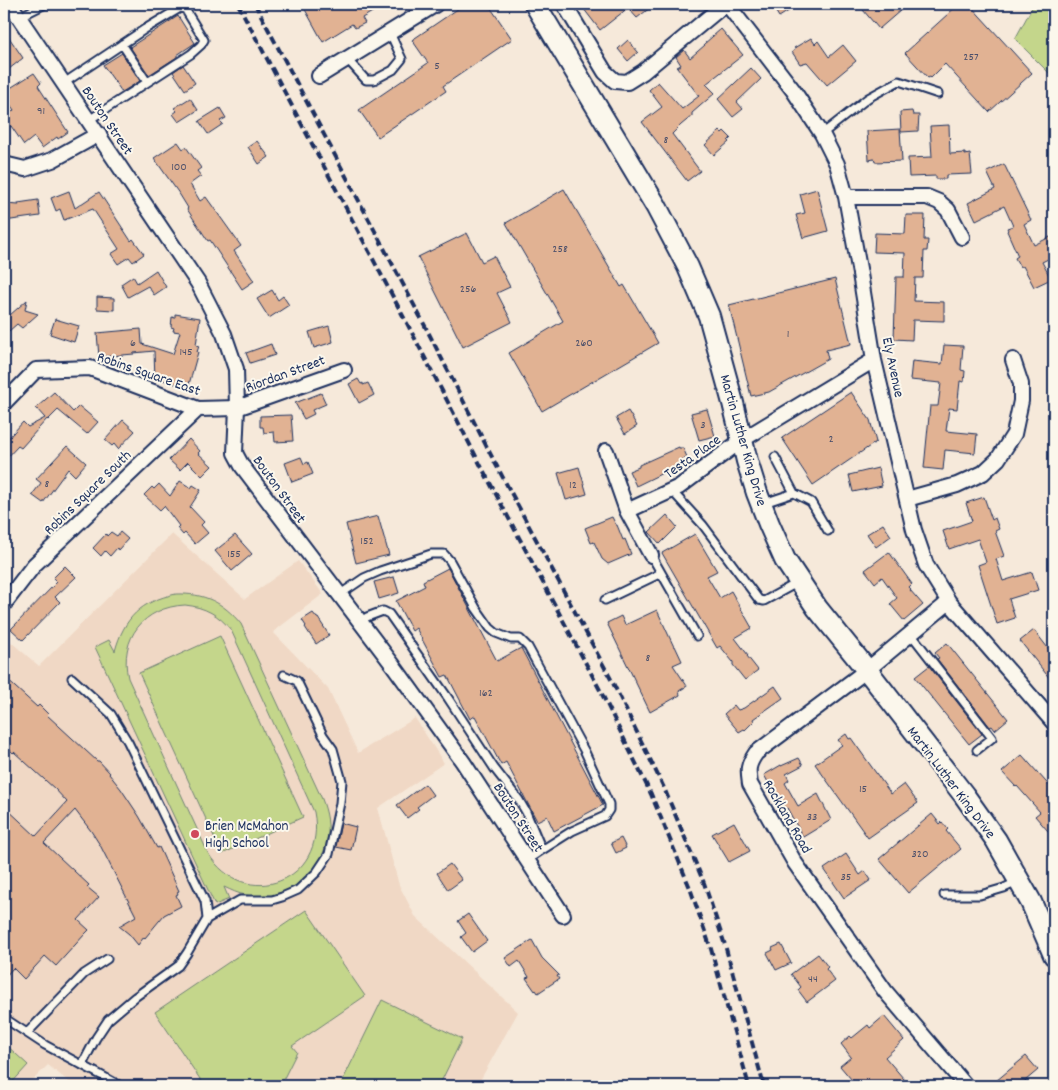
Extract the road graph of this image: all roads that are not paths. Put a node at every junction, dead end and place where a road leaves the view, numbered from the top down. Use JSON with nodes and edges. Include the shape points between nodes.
{"nodes":[{"id":1,"x":10,"y":4,"type":"edge"},
{"id":2,"x":44,"y":4,"type":"edge"},
{"id":3,"x":436,"y":4,"type":"edge"},
{"id":4,"x":536,"y":4,"type":"edge"},
{"id":5,"x":564,"y":4,"type":"edge"},
{"id":6,"x":726,"y":4,"type":"edge"},
{"id":7,"x":19,"y":16,"type":"junction"},
{"id":8,"x":390,"y":32,"type":"junction"},
{"id":9,"x":122,"y":44,"type":"junction"},
{"id":10,"x":347,"y":59,"type":"junction"},
{"id":11,"x":319,"y":76,"type":"dead end"},
{"id":12,"x":147,"y":82,"type":"junction"},
{"id":13,"x":64,"y":83,"type":"junction"},
{"id":14,"x":938,"y":94,"type":"dead end"},
{"id":15,"x":89,"y":120,"type":"junction"},
{"id":16,"x":98,"y":134,"type":"junction"},
{"id":17,"x":822,"y":134,"type":"junction"},
{"id":18,"x":4,"y":164,"type":"edge"},
{"id":19,"x":846,"y":197,"type":"junction"},
{"id":20,"x":962,"y":238,"type":"dead end"},
{"id":21,"x":874,"y":360,"type":"junction"},
{"id":22,"x":1013,"y":360,"type":"dead end"},
{"id":23,"x":344,"y":370,"type":"dead end"},
{"id":24,"x":4,"y":403,"type":"edge"},
{"id":25,"x":238,"y":408,"type":"junction"},
{"id":26,"x":198,"y":409,"type":"junction"},
{"id":27,"x":742,"y":440,"type":"junction"},
{"id":28,"x":606,"y":451,"type":"dead end"},
{"id":29,"x":775,"y":457,"type":"dead end"},
{"id":30,"x":672,"y":491,"type":"junction"},
{"id":31,"x":794,"y":493,"type":"junction"},
{"id":32,"x":907,"y":499,"type":"junction"},
{"id":33,"x":761,"y":504,"type":"junction"},
{"id":34,"x":627,"y":512,"type":"junction"},
{"id":35,"x":828,"y":531,"type":"dead end"},
{"id":36,"x":651,"y":556,"type":"joint"},
{"id":37,"x":661,"y":573,"type":"junction"},
{"id":38,"x":800,"y":582,"type":"junction"},
{"id":39,"x":339,"y":595,"type":"junction"},
{"id":40,"x":605,"y":600,"type":"dead end"},
{"id":41,"x":949,"y":602,"type":"junction"},
{"id":42,"x":4,"y":604,"type":"edge"},
{"id":43,"x":360,"y":622,"type":"junction"},
{"id":44,"x":910,"y":634,"type":"junction"},
{"id":45,"x":697,"y":636,"type":"dead end"},
{"id":46,"x":867,"y":670,"type":"junction"},
{"id":47,"x":284,"y":675,"type":"dead end"},
{"id":48,"x":72,"y":678,"type":"dead end"},
{"id":49,"x":1054,"y":723,"type":"edge"},
{"id":50,"x":977,"y":750,"type":"dead end"},
{"id":51,"x":542,"y":850,"type":"junction"},
{"id":52,"x":527,"y":860,"type":"junction"},
{"id":53,"x":1019,"y":881,"type":"junction"},
{"id":54,"x":944,"y":895,"type":"dead end"},
{"id":55,"x":563,"y":915,"type":"dead end"},
{"id":56,"x":206,"y":919,"type":"junction"},
{"id":57,"x":1054,"y":955,"type":"edge"},
{"id":58,"x":107,"y":959,"type":"dead end"},
{"id":59,"x":4,"y":1018,"type":"edge"},
{"id":60,"x":27,"y":1033,"type":"junction"},
{"id":61,"x":82,"y":1065,"type":"junction"},
{"id":62,"x":121,"y":1086,"type":"edge"},
{"id":63,"x":966,"y":1086,"type":"edge"}],
"edges":[{"from":1,"to":7,"type":"street","name":"Bouton Street"},
{"from":2,"to":7,"type":"lane"},
{"from":3,"to":8,"type":"street"},
{"from":4,"to":27,"type":"main road","name":"Martin Luther King Drive","via":[[688,266],[709,316]]},
{"from":5,"to":6,"type":"street","via":[[605,72],[615,81],[627,82]]},
{"from":6,"to":17,"type":"street","name":"Ely Avenue","via":[[793,90]]},
{"from":7,"to":13,"type":"street","name":"Bouton Street"},
{"from":8,"to":10,"type":"street"},
{"from":8,"to":10,"type":"lane","via":[[402,59],[393,70],[374,80],[366,80]]},
{"from":9,"to":12,"type":"lane"},
{"from":9,"to":12,"type":"lane","via":[[180,8],[185,9],[204,40],[191,54]]},
{"from":9,"to":13,"type":"lane"},
{"from":10,"to":11,"type":"street"},
{"from":12,"to":15,"type":"lane"},
{"from":13,"to":15,"type":"street","name":"Bouton Street"},
{"from":14,"to":17,"type":"lane","via":[[899,81],[868,98]]},
{"from":15,"to":16,"type":"street","name":"Bouton Street"},
{"from":16,"to":18,"type":"street","via":[[52,160],[25,169]]},
{"from":16,"to":25,"type":"street","name":"Bouton Street","via":[[198,283],[224,334],[236,369]]},
{"from":17,"to":19,"type":"street","name":"Ely Avenue","via":[[837,164]]},
{"from":19,"to":20,"type":"street","via":[[927,197],[940,202],[948,210]]},
{"from":19,"to":21,"type":"street","name":"Ely Avenue"},
{"from":21,"to":27,"type":"street","name":"Testa Place"},
{"from":21,"to":32,"type":"street","name":"Ely Avenue"},
{"from":22,"to":32,"type":"street","via":[[1021,384],[1021,400],[1014,434],[998,459],[982,473],[957,486]]},
{"from":23,"to":25,"type":"street","name":"Riordan Street"},
{"from":24,"to":26,"type":"street","name":"Robins Square East","via":[[36,370],[90,368]]},
{"from":25,"to":26,"type":"street","name":"Robins Square East"},
{"from":25,"to":39,"type":"street","name":"Bouton Street","via":[[235,453],[242,466]]},
{"from":26,"to":42,"type":"street","name":"Robins Square South","via":[[34,565]]},
{"from":27,"to":30,"type":"street","name":"Testa Place"},
{"from":27,"to":33,"type":"main road","name":"Martin Luther King Drive"},
{"from":28,"to":34,"type":"street"},
{"from":29,"to":31,"type":"lane"},
{"from":30,"to":34,"type":"street","name":"Testa Place"},
{"from":30,"to":38,"type":"lane","via":[[703,525],[759,600]]},
{"from":31,"to":33,"type":"lane"},
{"from":31,"to":35,"type":"lane","via":[[811,502]]},
{"from":32,"to":41,"type":"street","name":"Ely Avenue","via":[[926,565]]},
{"from":33,"to":38,"type":"main road","name":"Martin Luther King Drive","via":[[786,560]]},
{"from":34,"to":36,"type":"street"},
{"from":36,"to":37,"type":"lane"},
{"from":37,"to":40,"type":"lane"},
{"from":37,"to":45,"type":"lane"},
{"from":38,"to":46,"type":"main road","name":"Martin Luther King Drive"},
{"from":39,"to":43,"type":"street","name":"Bouton Street"},
{"from":39,"to":51,"type":"lane","via":[[380,571],[431,554],[444,554],[490,628],[520,640],[528,647],[585,752],[609,804],[605,816]]},
{"from":41,"to":44,"type":"street","name":"Rockland Road"},
{"from":41,"to":49,"type":"street","name":"Ely Avenue"},
{"from":43,"to":51,"type":"lane","via":[[383,611],[389,614],[519,800]]},
{"from":43,"to":52,"type":"street","name":"Bouton Street","via":[[463,762]]},
{"from":44,"to":46,"type":"street","name":"Rockland Road"},
{"from":44,"to":50,"type":"lane","via":[[992,738]]},
{"from":46,"to":53,"type":"main road","name":"Martin Luther King Drive","via":[[964,795],[996,840]]},
{"from":46,"to":63,"type":"street","name":"Rockland Road","via":[[756,753],[748,770],[750,784],[796,863],[885,991]]},
{"from":47,"to":56,"type":"lane","via":[[297,681],[333,749],[342,781],[330,854],[298,890],[272,900],[240,900]]},
{"from":48,"to":56,"type":"lane","via":[[111,714],[128,742],[205,901]]},
{"from":51,"to":52,"type":"lane"},
{"from":52,"to":55,"type":"street","name":"Bouton Street"},
{"from":53,"to":54,"type":"lane","via":[[980,895]]},
{"from":53,"to":57,"type":"main road","name":"Martin Luther King Drive"},
{"from":56,"to":61,"type":"lane","via":[[178,966],[108,1020]]},
{"from":58,"to":60,"type":"lane","via":[[84,974]]},
{"from":59,"to":60,"type":"lane"},
{"from":60,"to":61,"type":"lane"},
{"from":61,"to":62,"type":"lane"}]}
